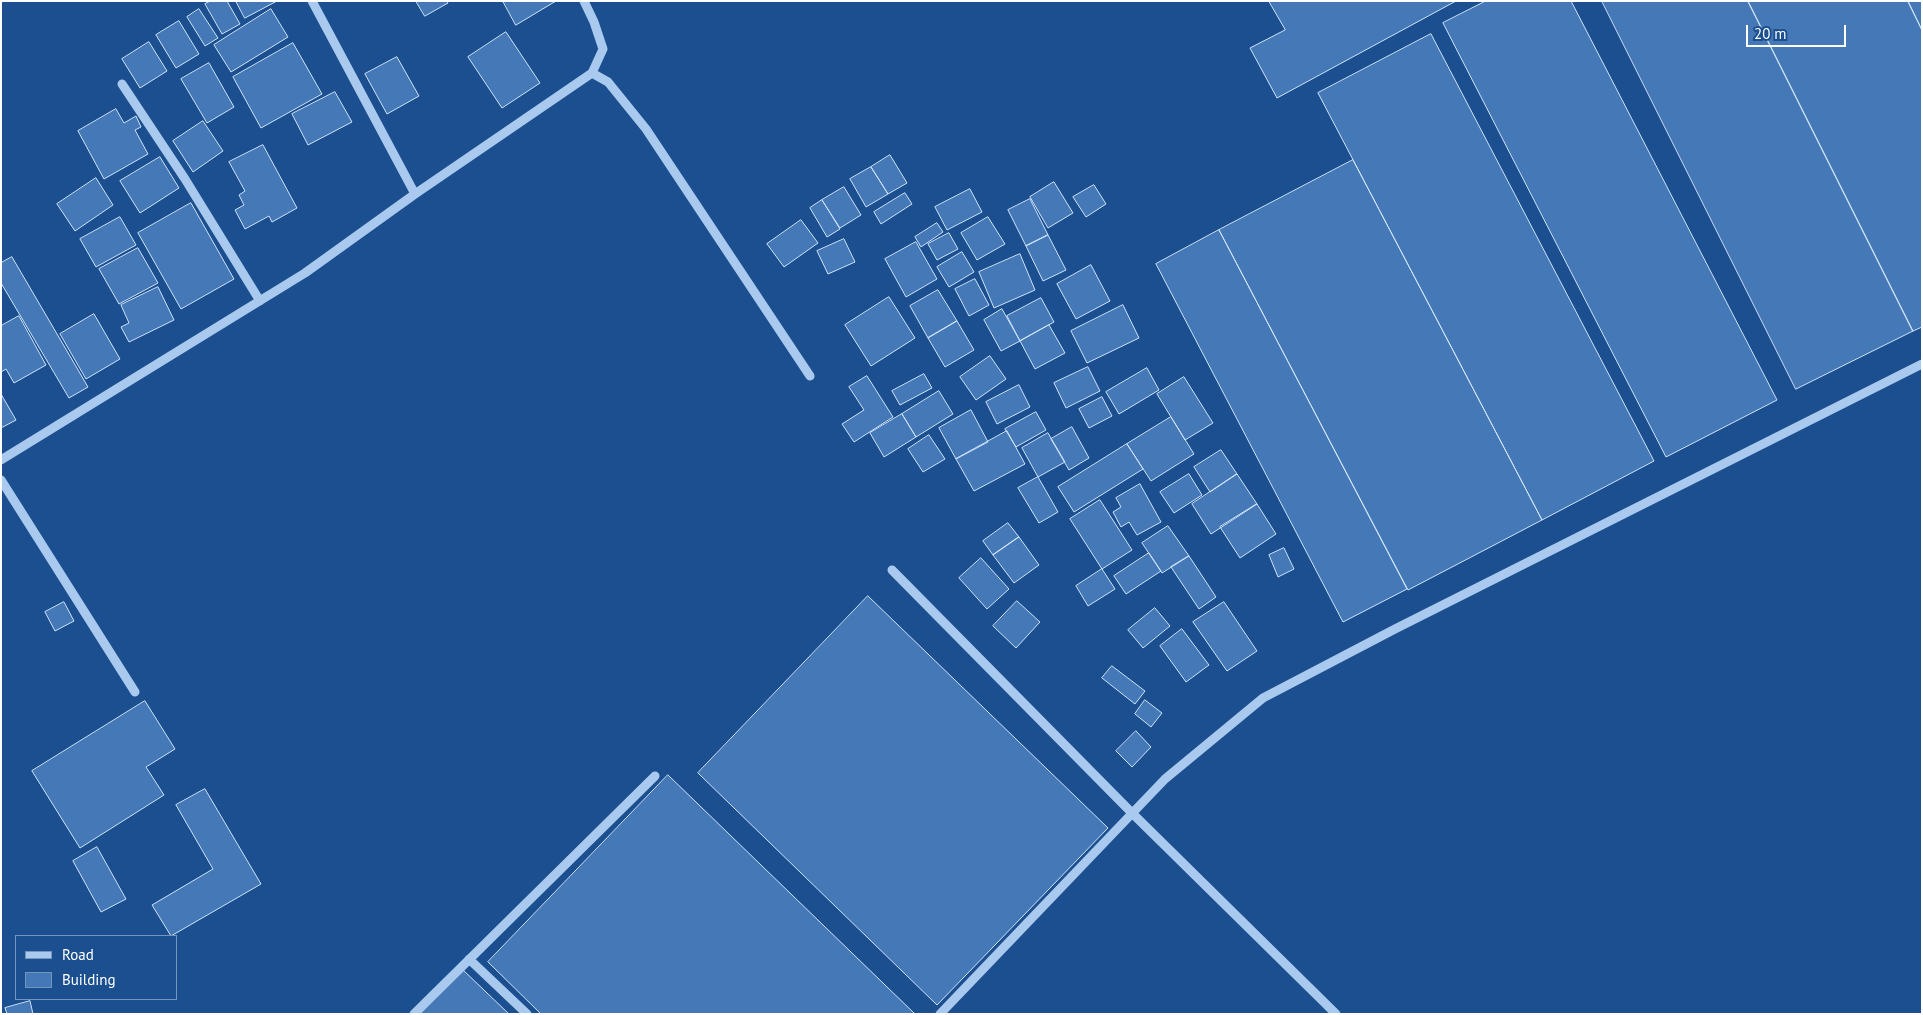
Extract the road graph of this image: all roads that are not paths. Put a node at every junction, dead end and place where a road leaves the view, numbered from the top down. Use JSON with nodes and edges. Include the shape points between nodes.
{"nodes":[{"id":1,"x":312,"y":1,"type":"edge"},
{"id":2,"x":584,"y":1,"type":"edge"},
{"id":3,"x":592,"y":73,"type":"junction"},
{"id":4,"x":122,"y":84,"type":"dead end"},
{"id":5,"x":415,"y":194,"type":"junction"},
{"id":6,"x":260,"y":301,"type":"junction"},
{"id":7,"x":1922,"y":364,"type":"edge"},
{"id":8,"x":810,"y":376,"type":"dead end"},
{"id":9,"x":1,"y":460,"type":"edge"},
{"id":10,"x":1,"y":480,"type":"edge"},
{"id":11,"x":892,"y":570,"type":"dead end"},
{"id":12,"x":135,"y":692,"type":"dead end"},
{"id":13,"x":655,"y":776,"type":"dead end"},
{"id":14,"x":1132,"y":813,"type":"junction"},
{"id":15,"x":469,"y":959,"type":"junction"},
{"id":16,"x":414,"y":1014,"type":"edge"},
{"id":17,"x":527,"y":1014,"type":"edge"},
{"id":18,"x":940,"y":1014,"type":"edge"},
{"id":19,"x":1336,"y":1014,"type":"edge"}],
"edges":[{"from":1,"to":5,"type":"street"},
{"from":2,"to":3,"type":"street","via":[[603,49]]},
{"from":3,"to":5,"type":"street"},
{"from":3,"to":8,"type":"street","via":[[608,82],[646,129]]},
{"from":4,"to":6,"type":"street","via":[[185,178]]},
{"from":5,"to":6,"type":"street","via":[[305,273]]},
{"from":6,"to":9,"type":"street"},
{"from":7,"to":14,"type":"street","via":[[1263,698],[1165,779]]},
{"from":10,"to":12,"type":"street"},
{"from":11,"to":14,"type":"street"},
{"from":13,"to":15,"type":"street"},
{"from":14,"to":18,"type":"street"},
{"from":14,"to":19,"type":"street"},
{"from":15,"to":16,"type":"street"},
{"from":15,"to":17,"type":"street"}]}
